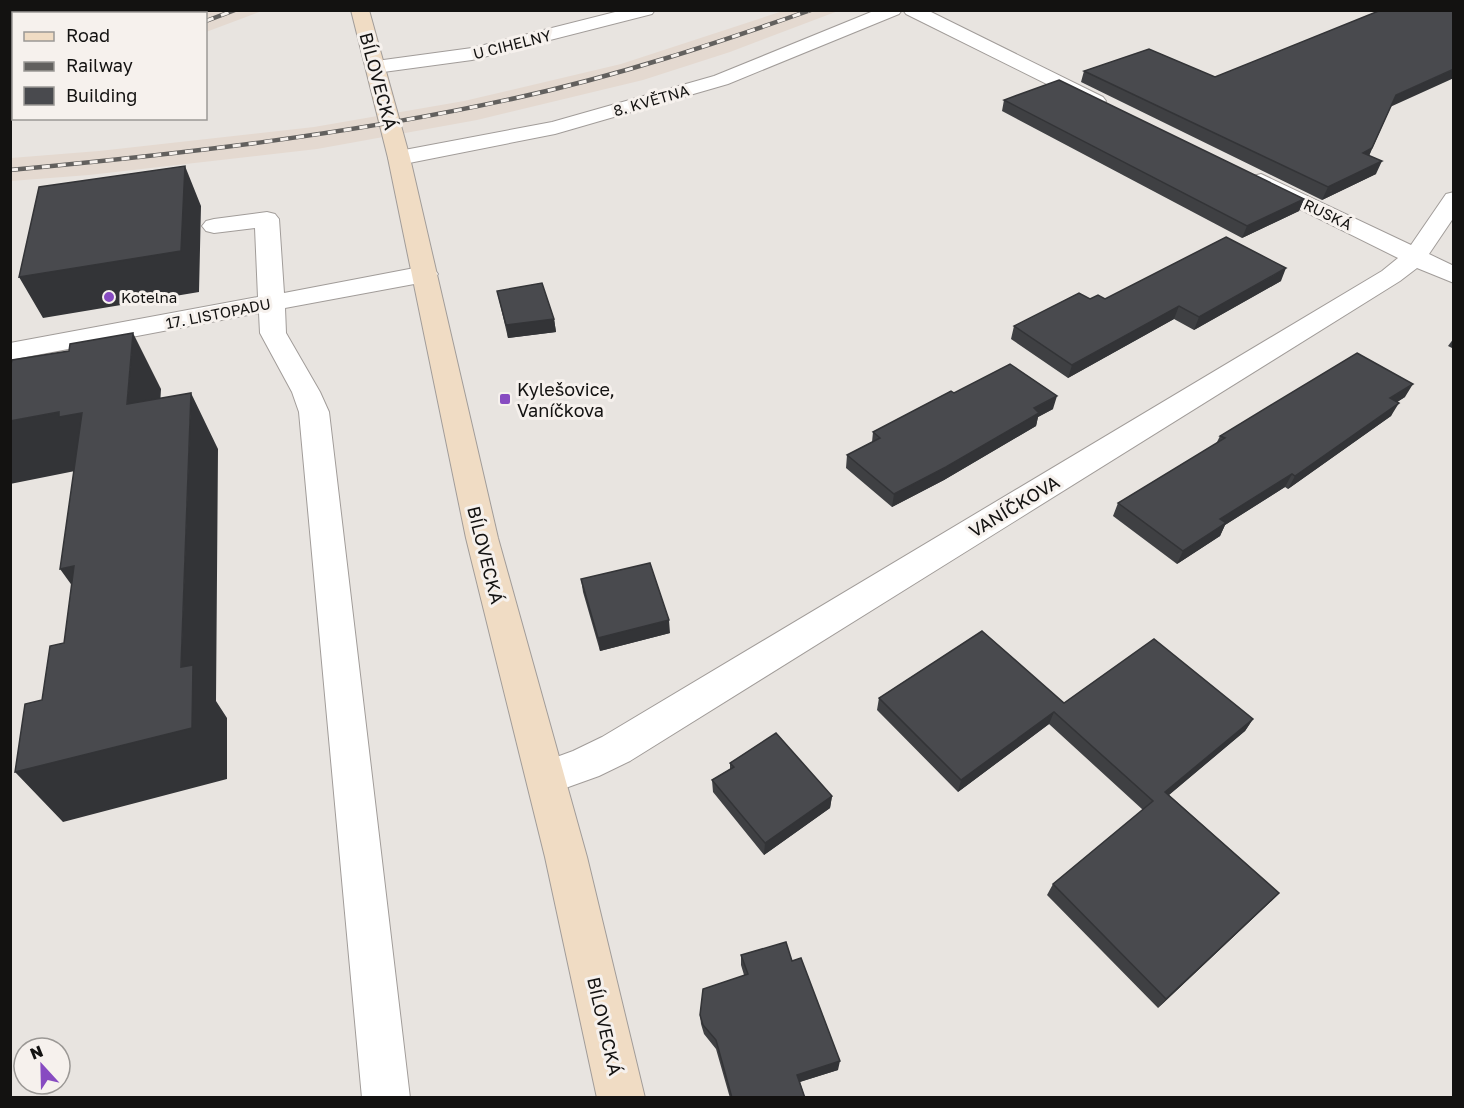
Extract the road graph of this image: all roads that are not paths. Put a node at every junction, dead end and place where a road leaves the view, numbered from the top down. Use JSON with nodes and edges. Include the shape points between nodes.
{"nodes":[{"id":1,"x":360,"y":10,"type":"edge"},
{"id":2,"x":646,"y":10,"type":"edge"},
{"id":3,"x":893,"y":10,"type":"edge"},
{"id":4,"x":912,"y":10,"type":"edge"},
{"id":5,"x":376,"y":67,"type":"junction"},
{"id":6,"x":1116,"y":110,"type":"edge"},
{"id":7,"x":399,"y":159,"type":"junction"},
{"id":8,"x":1244,"y":173,"type":"edge"},
{"id":9,"x":1454,"y":199,"type":"edge"},
{"id":10,"x":214,"y":226,"type":"dead end"},
{"id":11,"x":1415,"y":257,"type":"junction"},
{"id":12,"x":425,"y":274,"type":"junction"},
{"id":13,"x":1454,"y":276,"type":"edge"},
{"id":14,"x":271,"y":303,"type":"junction"},
{"id":15,"x":10,"y":352,"type":"edge"},
{"id":16,"x":546,"y":777,"type":"junction"},
{"id":17,"x":386,"y":1098,"type":"edge"},
{"id":18,"x":621,"y":1098,"type":"edge"}],
"edges":[{"from":1,"to":5,"type":"main road","name":"BÍLOVECKÁ"},
{"from":2,"to":5,"type":"street","name":"U CIHELNY","via":[[472,54]]},
{"from":3,"to":7,"type":"street","name":"8. KVĚTNA","via":[[721,80],[555,128]]},
{"from":4,"to":6,"type":"street"},
{"from":5,"to":7,"type":"main road","name":"BÍLOVECKÁ"},
{"from":7,"to":12,"type":"main road","name":"BÍLOVECKÁ"},
{"from":8,"to":11,"type":"street","name":"RUSKÁ"},
{"from":9,"to":11,"type":"street","name":"VANÍČKOVA"},
{"from":10,"to":14,"type":"street","via":[[267,219]]},
{"from":11,"to":13,"type":"street","name":"RUSKÁ"},
{"from":11,"to":16,"type":"street","name":"VANÍČKOVA","via":[[1381,282],[616,749]]},
{"from":12,"to":14,"type":"street","name":"17. LISTOPADU"},
{"from":12,"to":16,"type":"main road","name":"BÍLOVECKÁ","via":[[482,538]]},
{"from":14,"to":15,"type":"street","name":"17. LISTOPADU"},
{"from":14,"to":17,"type":"street","via":[[273,333],[314,412]]},
{"from":16,"to":18,"type":"main road","name":"BÍLOVECKÁ"}]}
